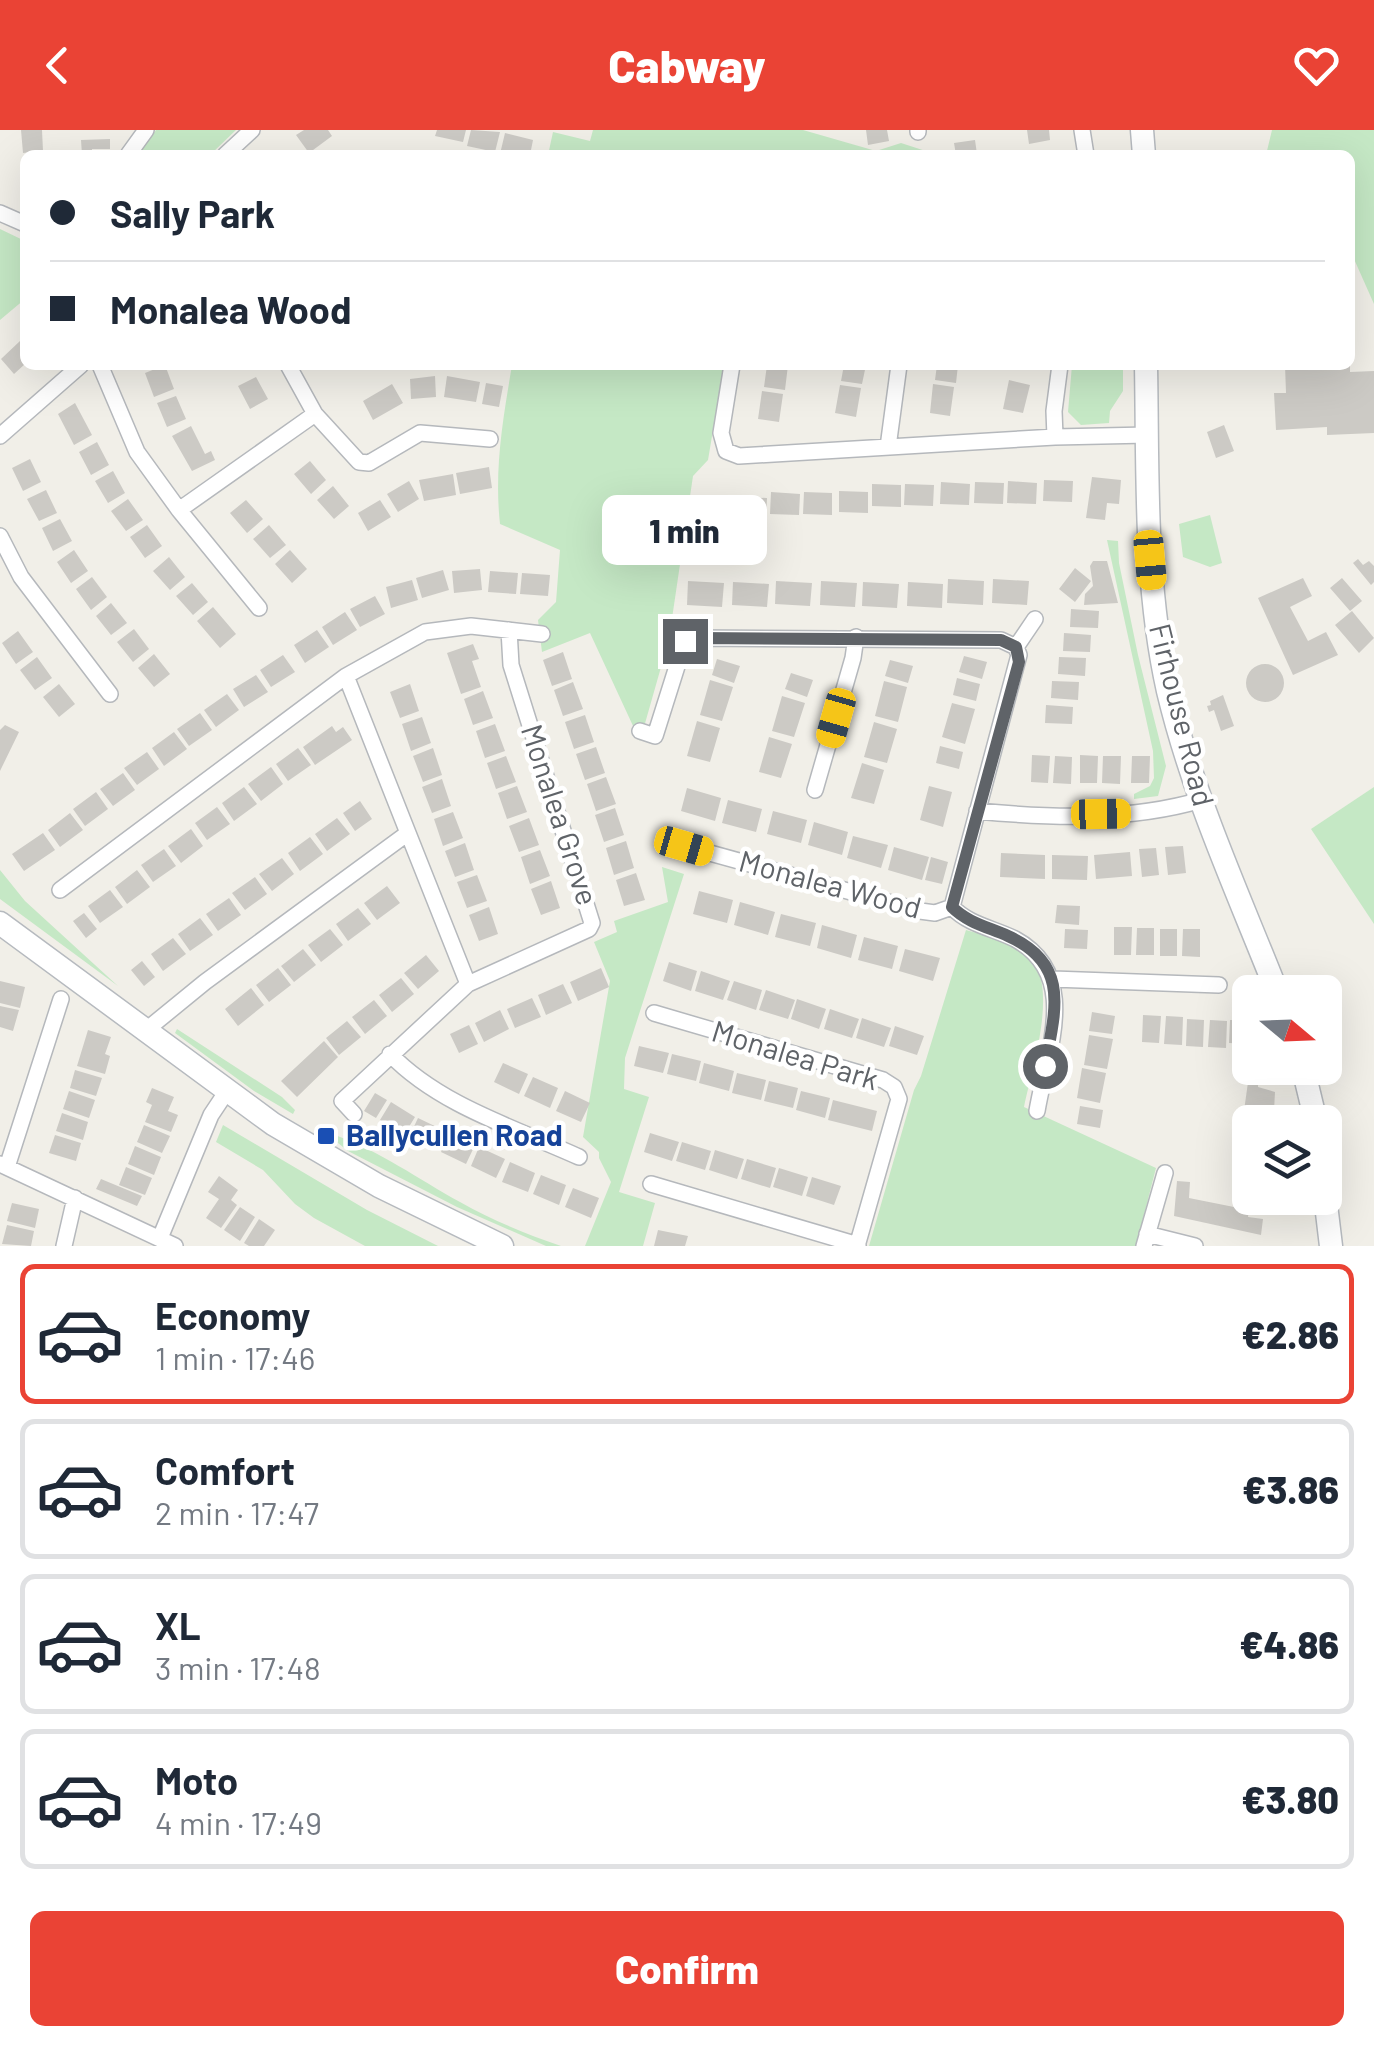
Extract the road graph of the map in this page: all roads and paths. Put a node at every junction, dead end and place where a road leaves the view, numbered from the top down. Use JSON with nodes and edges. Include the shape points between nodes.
{"nodes":[{"id":1,"x":252,"y":130,"type":"edge"},
{"id":2,"x":230,"y":150,"type":"edge"},
{"id":3,"x":75,"y":370,"type":"edge"},
{"id":4,"x":102,"y":370,"type":"edge"},
{"id":5,"x":291,"y":370,"type":"edge"},
{"id":6,"x":731,"y":370,"type":"edge"},
{"id":7,"x":898,"y":370,"type":"edge"},
{"id":8,"x":1059,"y":370,"type":"edge"},
{"id":9,"x":1146,"y":370,"type":"edge"},
{"id":10,"x":315,"y":414,"type":"junction"},
{"id":11,"x":1148,"y":434,"type":"junction"},
{"id":12,"x":0,"y":436,"type":"edge"},
{"id":13,"x":1055,"y":437,"type":"junction"},
{"id":14,"x":490,"y":439,"type":"dead end"},
{"id":15,"x":888,"y":447,"type":"junction"},
{"id":16,"x":179,"y":510,"type":"junction"},
{"id":17,"x":0,"y":536,"type":"edge"},
{"id":18,"x":259,"y":608,"type":"dead end"},
{"id":19,"x":1035,"y":620,"type":"dead end"},
{"id":20,"x":508,"y":630,"type":"junction"},
{"id":21,"x":542,"y":634,"type":"dead end"},
{"id":22,"x":856,"y":637,"type":"junction"},
{"id":23,"x":1016,"y":647,"type":"junction"},
{"id":24,"x":346,"y":676,"type":"junction"},
{"id":25,"x":110,"y":694,"type":"dead end"},
{"id":26,"x":640,"y":732,"type":"dead end"},
{"id":27,"x":815,"y":790,"type":"dead end"},
{"id":28,"x":1200,"y":800,"type":"junction"},
{"id":29,"x":977,"y":811,"type":"junction"},
{"id":30,"x":408,"y":832,"type":"junction"},
{"id":31,"x":670,"y":842,"type":"dead end"},
{"id":32,"x":60,"y":890,"type":"dead end"},
{"id":33,"x":952,"y":907,"type":"junction"},
{"id":34,"x":0,"y":923,"type":"edge"},
{"id":35,"x":1270,"y":975,"type":"edge"},
{"id":36,"x":1053,"y":979,"type":"junction"},
{"id":37,"x":468,"y":984,"type":"junction"},
{"id":38,"x":1219,"y":985,"type":"dead end"},
{"id":39,"x":62,"y":998,"type":"dead end"},
{"id":40,"x":654,"y":1013,"type":"dead end"},
{"id":41,"x":145,"y":1031,"type":"junction"},
{"id":42,"x":390,"y":1054,"type":"junction"},
{"id":43,"x":227,"y":1091,"type":"junction"},
{"id":44,"x":1038,"y":1111,"type":"dead end"},
{"id":45,"x":354,"y":1114,"type":"dead end"},
{"id":46,"x":579,"y":1157,"type":"dead end"},
{"id":47,"x":4,"y":1165,"type":"edge"},
{"id":48,"x":1165,"y":1174,"type":"dead end"},
{"id":49,"x":651,"y":1184,"type":"dead end"},
{"id":50,"x":75,"y":1198,"type":"junction"},
{"id":51,"x":1328,"y":1215,"type":"edge"},
{"id":52,"x":1146,"y":1240,"type":"edge"},
{"id":53,"x":167,"y":1242,"type":"edge"},
{"id":54,"x":858,"y":1245,"type":"edge"},
{"id":55,"x":64,"y":1246,"type":"edge"},
{"id":56,"x":502,"y":1246,"type":"edge"},
{"id":57,"x":1194,"y":1246,"type":"edge"},
{"id":58,"x":1332,"y":1246,"type":"edge"}],
"edges":[{"from":1,"to":2,"type":"street"},
{"from":3,"to":12,"type":"street"},
{"from":4,"to":16,"type":"street","via":[[137,452]]},
{"from":5,"to":10,"type":"street"},
{"from":6,"to":15,"type":"street","via":[[721,433],[733,455]]},
{"from":7,"to":15,"type":"street"},
{"from":8,"to":13,"type":"street"},
{"from":9,"to":11,"type":"main road","name":"Firhouse Road"},
{"from":10,"to":14,"type":"street","via":[[359,462],[369,463],[420,433]]},
{"from":10,"to":16,"type":"street"},
{"from":11,"to":13,"type":"street"},
{"from":11,"to":28,"type":"main road","name":"Firhouse Road","via":[[1154,614]]},
{"from":13,"to":15,"type":"street"},
{"from":16,"to":18,"type":"street"},
{"from":17,"to":25,"type":"street","via":[[21,577]]},
{"from":19,"to":23,"type":"street","name":"Monalea Wood"},
{"from":20,"to":21,"type":"street"},
{"from":20,"to":24,"type":"street","via":[[425,632]]},
{"from":20,"to":37,"type":"street","name":"Monalea Grove","via":[[512,665],[592,923]]},
{"from":22,"to":23,"type":"street","via":[[1001,640]]},
{"from":22,"to":26,"type":"street","via":[[685,641],[655,736]]},
{"from":22,"to":27,"type":"street"},
{"from":23,"to":29,"type":"street","name":"Monalea Wood","via":[[1019,662]]},
{"from":24,"to":30,"type":"street"},
{"from":24,"to":32,"type":"street"},
{"from":28,"to":29,"type":"street","via":[[1159,812]]},
{"from":28,"to":35,"type":"main road","name":"Firhouse Road"},
{"from":29,"to":33,"type":"street","name":"Monalea Wood"},
{"from":30,"to":37,"type":"street"},
{"from":30,"to":41,"type":"street"},
{"from":31,"to":33,"type":"street","name":"Monalea Wood","via":[[920,912]]},
{"from":33,"to":36,"type":"street","via":[[962,918],[1037,952]]},
{"from":34,"to":41,"type":"main road"},
{"from":36,"to":38,"type":"street"},
{"from":36,"to":44,"type":"street","via":[[1056,1002]]},
{"from":37,"to":42,"type":"street","name":"Monalea Grove"},
{"from":39,"to":47,"type":"street"},
{"from":40,"to":54,"type":"street","name":"Monalea Park","via":[[894,1087],[900,1098]]},
{"from":41,"to":43,"type":"main road"},
{"from":42,"to":45,"type":"street","name":"Monalea Grove","via":[[342,1101]]},
{"from":42,"to":46,"type":"street","via":[[439,1091]]},
{"from":43,"to":53,"type":"street","via":[[211,1115]]},
{"from":43,"to":56,"type":"main road","via":[[339,1164]]},
{"from":47,"to":50,"type":"street"},
{"from":48,"to":52,"type":"street"},
{"from":49,"to":54,"type":"street","name":"Monalea Park"},
{"from":50,"to":53,"type":"street"},
{"from":50,"to":55,"type":"street"},
{"from":51,"to":58,"type":"main road"},
{"from":52,"to":57,"type":"street"}]}
